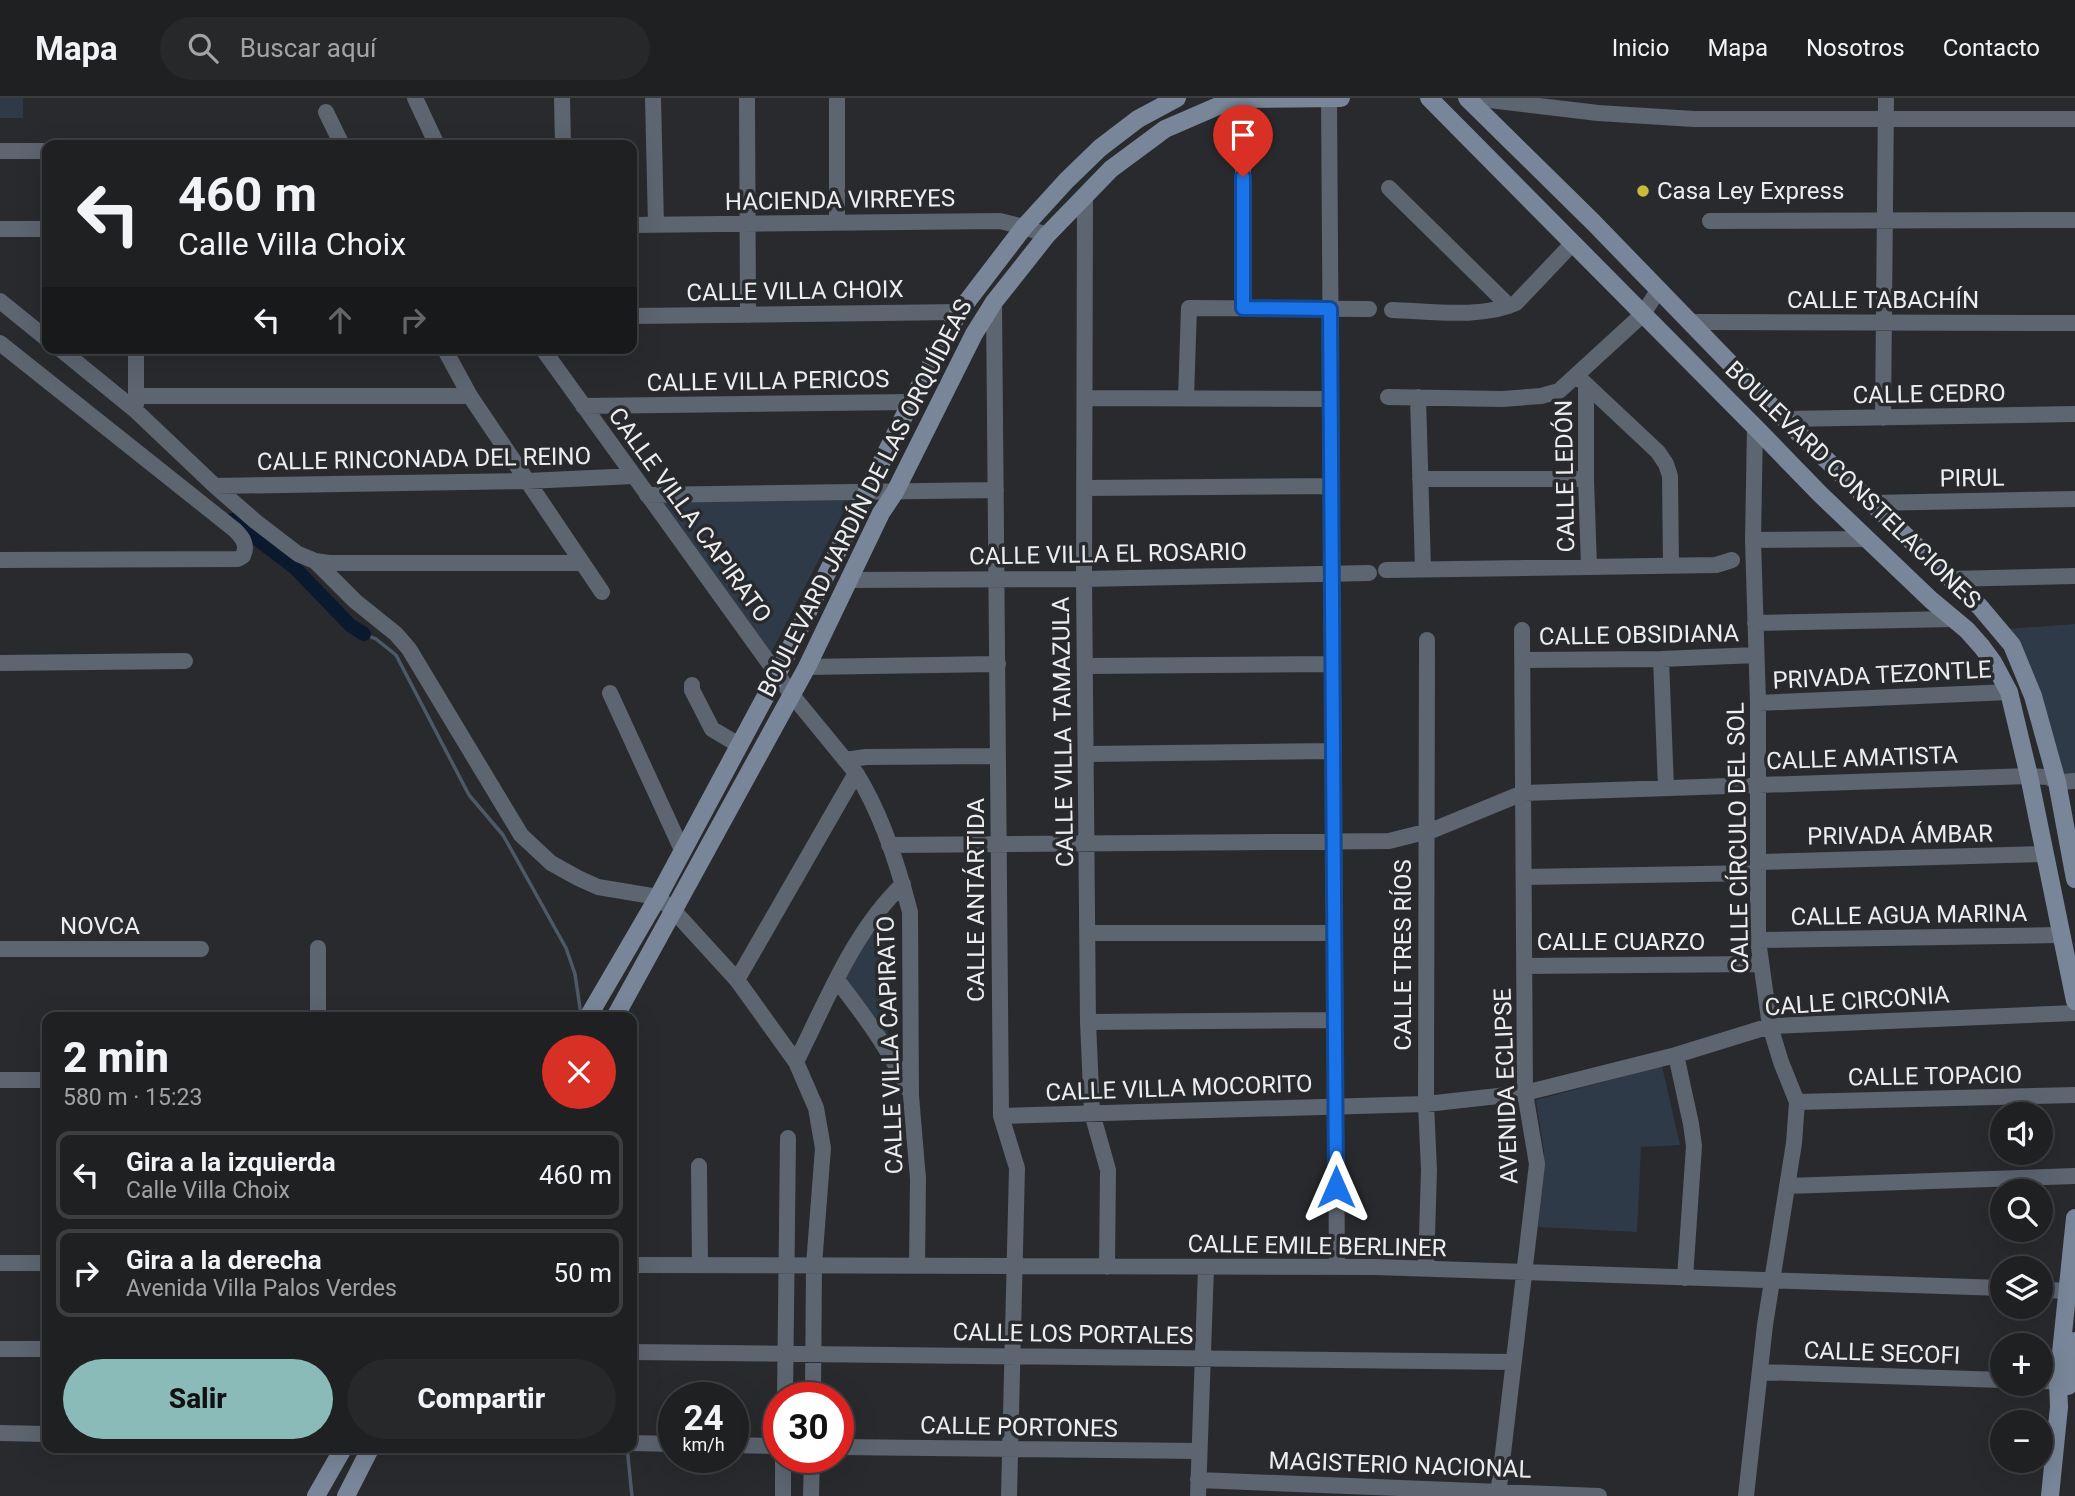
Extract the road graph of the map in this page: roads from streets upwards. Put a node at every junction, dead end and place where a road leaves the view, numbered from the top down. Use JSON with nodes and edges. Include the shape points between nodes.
{"nodes":[{"id":1,"x":415,"y":98,"type":"edge"},
{"id":2,"x":562,"y":98,"type":"edge"},
{"id":3,"x":653,"y":98,"type":"edge"},
{"id":4,"x":747,"y":98,"type":"edge"},
{"id":5,"x":837,"y":98,"type":"edge"},
{"id":6,"x":1177,"y":98,"type":"edge"},
{"id":7,"x":1329,"y":98,"type":"edge"},
{"id":8,"x":1341,"y":98,"type":"edge"},
{"id":9,"x":1429,"y":98,"type":"edge"},
{"id":10,"x":1467,"y":98,"type":"edge"},
{"id":11,"x":1473,"y":98,"type":"edge"},
{"id":12,"x":1886,"y":98,"type":"edge"},
{"id":13,"x":1243,"y":99,"type":"edge"},
{"id":14,"x":326,"y":112,"type":"dead end"},
{"id":15,"x":1886,"y":119,"type":"junction"},
{"id":16,"x":2075,"y":119,"type":"edge"},
{"id":17,"x":340,"y":140,"type":"edge"},
{"id":18,"x":436,"y":140,"type":"edge"},
{"id":19,"x":563,"y":140,"type":"edge"},
{"id":20,"x":0,"y":151,"type":"edge"},
{"id":21,"x":42,"y":151,"type":"edge"},
{"id":22,"x":1389,"y":188,"type":"dead end"},
{"id":23,"x":1085,"y":195,"type":"junction"},
{"id":24,"x":2075,"y":220,"type":"edge"},
{"id":25,"x":1710,"y":221,"type":"dead end"},
{"id":26,"x":1885,"y":221,"type":"junction"},
{"id":27,"x":837,"y":223,"type":"junction"},
{"id":28,"x":637,"y":225,"type":"edge"},
{"id":29,"x":656,"y":225,"type":"junction"},
{"id":30,"x":748,"y":225,"type":"junction"},
{"id":31,"x":1024,"y":227,"type":"junction"},
{"id":32,"x":0,"y":229,"type":"edge"},
{"id":33,"x":42,"y":229,"type":"edge"},
{"id":34,"x":1047,"y":235,"type":"junction"},
{"id":35,"x":1572,"y":244,"type":"junction"},
{"id":36,"x":1658,"y":293,"type":"junction"},
{"id":37,"x":0,"y":301,"type":"edge"},
{"id":38,"x":994,"y":302,"type":"junction"},
{"id":39,"x":1509,"y":306,"type":"junction"},
{"id":40,"x":1243,"y":308,"type":"junction"},
{"id":41,"x":1330,"y":309,"type":"junction"},
{"id":42,"x":1369,"y":309,"type":"dead end"},
{"id":43,"x":1392,"y":310,"type":"dead end"},
{"id":44,"x":959,"y":312,"type":"junction"},
{"id":45,"x":1644,"y":312,"type":"junction"},
{"id":46,"x":748,"y":315,"type":"junction"},
{"id":47,"x":637,"y":316,"type":"edge"},
{"id":48,"x":1692,"y":322,"type":"junction"},
{"id":49,"x":1884,"y":322,"type":"junction"},
{"id":50,"x":2075,"y":323,"type":"edge"},
{"id":51,"x":42,"y":335,"type":"edge"},
{"id":52,"x":0,"y":343,"type":"edge"},
{"id":53,"x":67,"y":354,"type":"edge"},
{"id":54,"x":136,"y":354,"type":"edge"},
{"id":55,"x":447,"y":354,"type":"edge"},
{"id":56,"x":545,"y":354,"type":"edge"},
{"id":57,"x":1581,"y":380,"type":"junction"},
{"id":58,"x":470,"y":396,"type":"junction"},
{"id":59,"x":1388,"y":397,"type":"dead end"},
{"id":60,"x":1418,"y":397,"type":"junction"},
{"id":61,"x":1086,"y":398,"type":"junction"},
{"id":62,"x":1186,"y":398,"type":"junction"},
{"id":63,"x":1331,"y":399,"type":"junction"},
{"id":64,"x":911,"y":402,"type":"junction"},
{"id":65,"x":136,"y":403,"type":"junction"},
{"id":66,"x":583,"y":406,"type":"junction"},
{"id":67,"x":2075,"y":414,"type":"edge"},
{"id":68,"x":1884,"y":418,"type":"junction"},
{"id":69,"x":1784,"y":419,"type":"junction"},
{"id":70,"x":1755,"y":427,"type":"junction"},
{"id":71,"x":1841,"y":475,"type":"junction"},
{"id":72,"x":634,"y":476,"type":"junction"},
{"id":73,"x":1420,"y":479,"type":"junction"},
{"id":74,"x":1586,"y":480,"type":"junction"},
{"id":75,"x":527,"y":481,"type":"junction"},
{"id":76,"x":215,"y":486,"type":"junction"},
{"id":77,"x":1331,"y":486,"type":"junction"},
{"id":78,"x":1084,"y":488,"type":"junction"},
{"id":79,"x":996,"y":490,"type":"junction"},
{"id":80,"x":866,"y":492,"type":"junction"},
{"id":81,"x":895,"y":492,"type":"junction"},
{"id":82,"x":647,"y":495,"type":"junction"},
{"id":83,"x":1820,"y":495,"type":"junction"},
{"id":84,"x":2075,"y":499,"type":"edge"},
{"id":85,"x":1870,"y":503,"type":"junction"},
{"id":86,"x":1868,"y":539,"type":"junction"},
{"id":87,"x":1753,"y":540,"type":"junction"},
{"id":88,"x":0,"y":560,"type":"edge"},
{"id":89,"x":1732,"y":560,"type":"dead end"},
{"id":90,"x":315,"y":561,"type":"junction"},
{"id":91,"x":582,"y":563,"type":"junction"},
{"id":92,"x":1671,"y":566,"type":"junction"},
{"id":93,"x":1589,"y":567,"type":"junction"},
{"id":94,"x":1423,"y":569,"type":"junction"},
{"id":95,"x":1386,"y":570,"type":"dead end"},
{"id":96,"x":1332,"y":573,"type":"junction"},
{"id":97,"x":1369,"y":573,"type":"dead end"},
{"id":98,"x":2075,"y":576,"type":"edge"},
{"id":99,"x":996,"y":579,"type":"junction"},
{"id":100,"x":1084,"y":579,"type":"junction"},
{"id":101,"x":1949,"y":579,"type":"junction"},
{"id":102,"x":849,"y":580,"type":"junction"},
{"id":103,"x":602,"y":592,"type":"dead end"},
{"id":104,"x":1954,"y":619,"type":"junction"},
{"id":105,"x":1755,"y":623,"type":"junction"},
{"id":106,"x":1522,"y":630,"type":"dead end"},
{"id":107,"x":1427,"y":640,"type":"dead end"},
{"id":108,"x":1756,"y":655,"type":"junction"},
{"id":109,"x":1661,"y":659,"type":"junction"},
{"id":110,"x":1522,"y":660,"type":"junction"},
{"id":111,"x":185,"y":661,"type":"dead end"},
{"id":112,"x":0,"y":663,"type":"edge"},
{"id":113,"x":998,"y":664,"type":"junction"},
{"id":114,"x":1333,"y":664,"type":"junction"},
{"id":115,"x":1086,"y":666,"type":"junction"},
{"id":116,"x":807,"y":667,"type":"junction"},
{"id":117,"x":777,"y":675,"type":"junction"},
{"id":118,"x":692,"y":685,"type":"dead end"},
{"id":119,"x":2009,"y":692,"type":"junction"},
{"id":120,"x":610,"y":693,"type":"dead end"},
{"id":121,"x":792,"y":695,"type":"junction"},
{"id":122,"x":1758,"y":703,"type":"junction"},
{"id":123,"x":739,"y":746,"type":"junction"},
{"id":124,"x":1333,"y":751,"type":"junction"},
{"id":125,"x":1087,"y":754,"type":"junction"},
{"id":126,"x":998,"y":756,"type":"junction"},
{"id":127,"x":845,"y":760,"type":"junction"},
{"id":128,"x":856,"y":773,"type":"junction"},
{"id":129,"x":2042,"y":778,"type":"junction"},
{"id":130,"x":2075,"y":780,"type":"edge"},
{"id":131,"x":1759,"y":785,"type":"junction"},
{"id":132,"x":1666,"y":788,"type":"junction"},
{"id":133,"x":1523,"y":793,"type":"junction"},
{"id":134,"x":1426,"y":833,"type":"junction"},
{"id":135,"x":1334,"y":842,"type":"junction"},
{"id":136,"x":1087,"y":844,"type":"junction"},
{"id":137,"x":889,"y":845,"type":"junction"},
{"id":138,"x":998,"y":845,"type":"junction"},
{"id":139,"x":682,"y":850,"type":"junction"},
{"id":140,"x":2043,"y":854,"type":"junction"},
{"id":141,"x":1758,"y":867,"type":"junction"},
{"id":142,"x":1524,"y":877,"type":"junction"},
{"id":143,"x":2075,"y":879,"type":"edge"},
{"id":144,"x":903,"y":884,"type":"junction"},
{"id":145,"x":658,"y":897,"type":"junction"},
{"id":146,"x":674,"y":911,"type":"junction"},
{"id":147,"x":1088,"y":933,"type":"junction"},
{"id":148,"x":1335,"y":933,"type":"junction"},
{"id":149,"x":2060,"y":935,"type":"junction"},
{"id":150,"x":1758,"y":940,"type":"junction"},
{"id":151,"x":201,"y":948,"type":"dead end"},
{"id":152,"x":318,"y":948,"type":"dead end"},
{"id":153,"x":0,"y":949,"type":"edge"},
{"id":154,"x":1760,"y":964,"type":"junction"},
{"id":155,"x":1524,"y":966,"type":"junction"},
{"id":156,"x":737,"y":980,"type":"junction"},
{"id":157,"x":837,"y":980,"type":"junction"},
{"id":158,"x":2075,"y":1001,"type":"edge"},
{"id":159,"x":318,"y":1012,"type":"edge"},
{"id":160,"x":590,"y":1012,"type":"edge"},
{"id":161,"x":618,"y":1012,"type":"edge"},
{"id":162,"x":2075,"y":1013,"type":"edge"},
{"id":163,"x":1335,"y":1020,"type":"junction"},
{"id":164,"x":1088,"y":1022,"type":"junction"},
{"id":165,"x":1770,"y":1026,"type":"junction"},
{"id":166,"x":1676,"y":1055,"type":"junction"},
{"id":167,"x":796,"y":1062,"type":"junction"},
{"id":168,"x":0,"y":1080,"type":"edge"},
{"id":169,"x":42,"y":1080,"type":"edge"},
{"id":170,"x":1525,"y":1093,"type":"junction"},
{"id":171,"x":911,"y":1096,"type":"junction"},
{"id":172,"x":2075,"y":1096,"type":"edge"},
{"id":173,"x":1797,"y":1102,"type":"junction"},
{"id":174,"x":1426,"y":1104,"type":"junction"},
{"id":175,"x":1336,"y":1106,"type":"junction"},
{"id":176,"x":1093,"y":1113,"type":"junction"},
{"id":177,"x":1001,"y":1116,"type":"junction"},
{"id":178,"x":788,"y":1138,"type":"dead end"},
{"id":179,"x":699,"y":1167,"type":"dead end"},
{"id":180,"x":2075,"y":1176,"type":"edge"},
{"id":181,"x":1787,"y":1186,"type":"junction"},
{"id":182,"x":2075,"y":1218,"type":"edge"},
{"id":183,"x":0,"y":1263,"type":"edge"},
{"id":184,"x":42,"y":1263,"type":"edge"},
{"id":185,"x":637,"y":1265,"type":"edge"},
{"id":186,"x":700,"y":1265,"type":"junction"},
{"id":187,"x":787,"y":1265,"type":"junction"},
{"id":188,"x":814,"y":1265,"type":"junction"},
{"id":189,"x":917,"y":1266,"type":"junction"},
{"id":190,"x":1014,"y":1266,"type":"junction"},
{"id":191,"x":1107,"y":1267,"type":"junction"},
{"id":192,"x":1206,"y":1267,"type":"junction"},
{"id":193,"x":1337,"y":1267,"type":"junction"},
{"id":194,"x":1426,"y":1269,"type":"junction"},
{"id":195,"x":1524,"y":1272,"type":"junction"},
{"id":196,"x":1685,"y":1278,"type":"junction"},
{"id":197,"x":1772,"y":1281,"type":"junction"},
{"id":198,"x":1990,"y":1288,"type":"edge"},
{"id":199,"x":2053,"y":1290,"type":"edge"},
{"id":200,"x":2071,"y":1291,"type":"edge"},
{"id":201,"x":2075,"y":1341,"type":"edge"},
{"id":202,"x":0,"y":1349,"type":"edge"},
{"id":203,"x":42,"y":1349,"type":"edge"},
{"id":204,"x":637,"y":1352,"type":"edge"},
{"id":205,"x":785,"y":1353,"type":"junction"},
{"id":206,"x":813,"y":1354,"type":"junction"},
{"id":207,"x":1012,"y":1356,"type":"junction"},
{"id":208,"x":1203,"y":1358,"type":"junction"},
{"id":209,"x":1513,"y":1362,"type":"junction"},
{"id":210,"x":1760,"y":1372,"type":"junction"},
{"id":211,"x":1990,"y":1380,"type":"edge"},
{"id":212,"x":785,"y":1382,"type":"edge"},
{"id":213,"x":813,"y":1382,"type":"edge"},
{"id":214,"x":2061,"y":1382,"type":"edge"},
{"id":215,"x":0,"y":1433,"type":"edge"},
{"id":216,"x":42,"y":1434,"type":"edge"},
{"id":217,"x":637,"y":1443,"type":"edge"},
{"id":218,"x":658,"y":1444,"type":"edge"},
{"id":219,"x":854,"y":1447,"type":"edge"},
{"id":220,"x":1010,"y":1450,"type":"junction"},
{"id":221,"x":1199,"y":1451,"type":"junction"},
{"id":222,"x":341,"y":1453,"type":"edge"},
{"id":223,"x":368,"y":1453,"type":"edge"},
{"id":224,"x":783,"y":1473,"type":"edge"},
{"id":225,"x":812,"y":1473,"type":"edge"},
{"id":226,"x":1198,"y":1488,"type":"edge"},
{"id":227,"x":1498,"y":1494,"type":"edge"},
{"id":228,"x":316,"y":1496,"type":"edge"},
{"id":229,"x":346,"y":1496,"type":"edge"},
{"id":230,"x":783,"y":1496,"type":"edge"},
{"id":231,"x":811,"y":1496,"type":"edge"},
{"id":232,"x":1009,"y":1496,"type":"edge"},
{"id":233,"x":1599,"y":1496,"type":"edge"},
{"id":234,"x":1746,"y":1496,"type":"edge"},
{"id":235,"x":2050,"y":1496,"type":"edge"}],
"edges":[{"from":1,"to":18,"type":"street"},
{"from":2,"to":19,"type":"street"},
{"from":3,"to":29,"type":"street"},
{"from":4,"to":30,"type":"street"},
{"from":5,"to":27,"type":"street"},
{"from":6,"to":31,"type":"street","name":"BOULEVARD JARDÍN DE LAS ORQUÍDEAS","via":[[1138,119],[1100,148]]},
{"from":7,"to":8,"type":"street","name":"BOULEVARD JARDÍN DE LAS ORQUÍDEAS"},
{"from":7,"to":13,"type":"street","name":"BOULEVARD JARDÍN DE LAS ORQUÍDEAS"},
{"from":7,"to":41,"type":"street"},
{"from":9,"to":35,"type":"street","name":"BOULEVARD CONSTELACIONES"},
{"from":10,"to":36,"type":"street","name":"BOULEVARD CONSTELACIONES"},
{"from":11,"to":15,"type":"street","via":[[1694,119]]},
{"from":12,"to":15,"type":"street"},
{"from":13,"to":23,"type":"street","name":"BOULEVARD JARDÍN DE LAS ORQUÍDEAS","via":[[1165,129],[1111,169]]},
{"from":13,"to":40,"type":"street"},
{"from":14,"to":17,"type":"street"},
{"from":15,"to":16,"type":"street"},
{"from":15,"to":26,"type":"street"},
{"from":20,"to":21,"type":"street"},
{"from":22,"to":39,"type":"street"},
{"from":23,"to":34,"type":"street","name":"BOULEVARD JARDÍN DE LAS ORQUÍDEAS"},
{"from":23,"to":61,"type":"street","name":"CALLE VILLA TAMAZULA"},
{"from":24,"to":26,"type":"street"},
{"from":25,"to":26,"type":"street"},
{"from":26,"to":49,"type":"street"},
{"from":27,"to":30,"type":"street","name":"HACIENDA VIRREYES"},
{"from":27,"to":31,"type":"street","name":"HACIENDA VIRREYES","via":[[1000,221]]},
{"from":28,"to":29,"type":"street","name":"HACIENDA VIRREYES"},
{"from":29,"to":30,"type":"street","name":"HACIENDA VIRREYES"},
{"from":30,"to":46,"type":"street"},
{"from":31,"to":34,"type":"street","name":"HACIENDA VIRREYES"},
{"from":31,"to":44,"type":"street","name":"BOULEVARD JARDÍN DE LAS ORQUÍDEAS"},
{"from":32,"to":33,"type":"street"},
{"from":34,"to":38,"type":"street","name":"BOULEVARD JARDÍN DE LAS ORQUÍDEAS"},
{"from":35,"to":39,"type":"street"},
{"from":35,"to":45,"type":"street","name":"BOULEVARD CONSTELACIONES"},
{"from":36,"to":45,"type":"street"},
{"from":36,"to":48,"type":"street","name":"BOULEVARD CONSTELACIONES"},
{"from":37,"to":51,"type":"street"},
{"from":38,"to":79,"type":"street","name":"CALLE ANTÁRTIDA"},
{"from":38,"to":81,"type":"street","name":"BOULEVARD JARDÍN DE LAS ORQUÍDEAS"},
{"from":39,"to":43,"type":"street","via":[[1471,312]]},
{"from":40,"to":41,"type":"street"},
{"from":40,"to":62,"type":"street","via":[[1189,308]]},
{"from":41,"to":42,"type":"street"},
{"from":41,"to":63,"type":"street"},
{"from":44,"to":46,"type":"street","name":"CALLE VILLA CHOIX"},
{"from":44,"to":64,"type":"street","name":"BOULEVARD JARDÍN DE LAS ORQUÍDEAS"},
{"from":45,"to":57,"type":"street"},
{"from":45,"to":70,"type":"street","name":"BOULEVARD CONSTELACIONES"},
{"from":46,"to":47,"type":"street","name":"CALLE VILLA CHOIX"},
{"from":48,"to":49,"type":"street","name":"CALLE TABACHÍN"},
{"from":48,"to":69,"type":"street","name":"BOULEVARD CONSTELACIONES"},
{"from":49,"to":50,"type":"street","name":"CALLE TABACHÍN"},
{"from":49,"to":68,"type":"street"},
{"from":52,"to":88,"type":"street","via":[[224,521],[244,539],[246,550],[238,559]]},
{"from":53,"to":65,"type":"street"},
{"from":54,"to":65,"type":"street"},
{"from":55,"to":58,"type":"street"},
{"from":56,"to":66,"type":"street","name":"CALLE VILLA CAPIRATO"},
{"from":57,"to":60,"type":"street","via":[[1541,396]]},
{"from":57,"to":74,"type":"street","name":"CALLE LEDÓN"},
{"from":57,"to":92,"type":"street","via":[[1666,464]]},
{"from":58,"to":65,"type":"street"},
{"from":58,"to":75,"type":"street"},
{"from":59,"to":60,"type":"street"},
{"from":60,"to":73,"type":"street"},
{"from":61,"to":62,"type":"street"},
{"from":61,"to":78,"type":"street","name":"CALLE VILLA TAMAZULA"},
{"from":62,"to":63,"type":"street"},
{"from":63,"to":77,"type":"street"},
{"from":64,"to":66,"type":"street","name":"CALLE VILLA PERICOS"},
{"from":64,"to":80,"type":"street","name":"BOULEVARD JARDÍN DE LAS ORQUÍDEAS"},
{"from":65,"to":76,"type":"street"},
{"from":66,"to":72,"type":"street","name":"CALLE VILLA CAPIRATO"},
{"from":67,"to":68,"type":"street","name":"CALLE CEDRO"},
{"from":68,"to":69,"type":"street","name":"CALLE CEDRO"},
{"from":69,"to":71,"type":"street","name":"BOULEVARD CONSTELACIONES"},
{"from":70,"to":83,"type":"street","name":"BOULEVARD CONSTELACIONES"},
{"from":70,"to":87,"type":"street","name":"CALLE CÍRCULO DEL SOL"},
{"from":71,"to":83,"type":"street"},
{"from":71,"to":85,"type":"street","name":"BOULEVARD CONSTELACIONES"},
{"from":72,"to":75,"type":"street","name":"CALLE RINCONADA DEL REINO"},
{"from":72,"to":82,"type":"street","name":"CALLE VILLA CAPIRATO"},
{"from":73,"to":74,"type":"street"},
{"from":73,"to":94,"type":"street"},
{"from":74,"to":93,"type":"street","name":"CALLE LEDÓN"},
{"from":75,"to":76,"type":"street","name":"CALLE RINCONADA DEL REINO"},
{"from":75,"to":91,"type":"street"},
{"from":76,"to":90,"type":"street","via":[[298,554]]},
{"from":77,"to":78,"type":"street"},
{"from":77,"to":96,"type":"street"},
{"from":78,"to":100,"type":"street","name":"CALLE VILLA TAMAZULA"},
{"from":79,"to":81,"type":"street"},
{"from":79,"to":99,"type":"street","name":"CALLE ANTÁRTIDA"},
{"from":80,"to":81,"type":"street"},
{"from":80,"to":82,"type":"street"},
{"from":80,"to":117,"type":"street","name":"BOULEVARD JARDÍN DE LAS ORQUÍDEAS"},
{"from":81,"to":102,"type":"street","name":"BOULEVARD JARDÍN DE LAS ORQUÍDEAS"},
{"from":82,"to":117,"type":"street","name":"CALLE VILLA CAPIRATO"},
{"from":83,"to":86,"type":"street","name":"BOULEVARD CONSTELACIONES"},
{"from":84,"to":85,"type":"street","name":"PIRUL"},
{"from":85,"to":101,"type":"street","name":"BOULEVARD CONSTELACIONES"},
{"from":86,"to":87,"type":"street"},
{"from":86,"to":104,"type":"street","name":"BOULEVARD CONSTELACIONES"},
{"from":87,"to":105,"type":"street","name":"CALLE CÍRCULO DEL SOL"},
{"from":89,"to":92,"type":"street"},
{"from":90,"to":91,"type":"street"},
{"from":90,"to":145,"type":"street","via":[[409,649],[515,827],[531,846],[551,863],[598,887]]},
{"from":91,"to":103,"type":"street"},
{"from":92,"to":93,"type":"street"},
{"from":93,"to":94,"type":"street"},
{"from":94,"to":95,"type":"street"},
{"from":96,"to":97,"type":"street","name":"CALLE VILLA EL ROSARIO"},
{"from":96,"to":100,"type":"street","name":"CALLE VILLA EL ROSARIO"},
{"from":96,"to":114,"type":"street"},
{"from":98,"to":101,"type":"street"},
{"from":99,"to":100,"type":"street","name":"CALLE VILLA EL ROSARIO"},
{"from":99,"to":102,"type":"street","name":"CALLE VILLA EL ROSARIO"},
{"from":99,"to":113,"type":"street","name":"CALLE ANTÁRTIDA"},
{"from":100,"to":115,"type":"street","name":"CALLE VILLA TAMAZULA"},
{"from":101,"to":129,"type":"street","name":"BOULEVARD CONSTELACIONES","via":[[2012,645],[2033,696]]},
{"from":102,"to":116,"type":"street","name":"BOULEVARD JARDÍN DE LAS ORQUÍDEAS"},
{"from":104,"to":105,"type":"street"},
{"from":104,"to":119,"type":"street","name":"BOULEVARD CONSTELACIONES","via":[[1982,648]]},
{"from":105,"to":108,"type":"street","name":"CALLE CÍRCULO DEL SOL"},
{"from":106,"to":110,"type":"street","name":"AVENIDA ECLIPSE"},
{"from":107,"to":134,"type":"street","name":"CALLE TRES RÍOS"},
{"from":108,"to":109,"type":"street","name":"CALLE OBSIDIANA"},
{"from":108,"to":122,"type":"street","name":"CALLE CÍRCULO DEL SOL"},
{"from":109,"to":110,"type":"street","name":"CALLE OBSIDIANA"},
{"from":109,"to":132,"type":"street"},
{"from":110,"to":133,"type":"street","name":"AVENIDA ECLIPSE"},
{"from":111,"to":112,"type":"street"},
{"from":113,"to":116,"type":"street"},
{"from":113,"to":126,"type":"street","name":"CALLE ANTÁRTIDA"},
{"from":114,"to":115,"type":"street"},
{"from":114,"to":124,"type":"street"},
{"from":115,"to":125,"type":"street","name":"CALLE VILLA TAMAZULA"},
{"from":116,"to":121,"type":"street","name":"BOULEVARD JARDÍN DE LAS ORQUÍDEAS"},
{"from":117,"to":121,"type":"street","name":"CALLE VILLA CAPIRATO"},
{"from":117,"to":123,"type":"street","name":"BOULEVARD JARDÍN DE LAS ORQUÍDEAS"},
{"from":118,"to":123,"type":"street","via":[[712,729]]},
{"from":119,"to":122,"type":"street","name":"PRIVADA TEZONTLE"},
{"from":119,"to":129,"type":"street","name":"BOULEVARD CONSTELACIONES"},
{"from":120,"to":139,"type":"street"},
{"from":121,"to":127,"type":"street","name":"CALLE VILLA CAPIRATO"},
{"from":121,"to":146,"type":"street","name":"BOULEVARD JARDÍN DE LAS ORQUÍDEAS"},
{"from":122,"to":131,"type":"street","name":"CALLE CÍRCULO DEL SOL"},
{"from":123,"to":139,"type":"street","name":"BOULEVARD JARDÍN DE LAS ORQUÍDEAS"},
{"from":124,"to":125,"type":"street"},
{"from":124,"to":135,"type":"street"},
{"from":125,"to":136,"type":"street","name":"CALLE VILLA TAMAZULA"},
{"from":126,"to":127,"type":"street"},
{"from":126,"to":138,"type":"street","name":"CALLE ANTÁRTIDA"},
{"from":127,"to":128,"type":"street","name":"CALLE VILLA CAPIRATO"},
{"from":128,"to":137,"type":"street","name":"CALLE VILLA CAPIRATO"},
{"from":128,"to":156,"type":"street"},
{"from":129,"to":130,"type":"street","name":"CALLE AMATISTA"},
{"from":129,"to":131,"type":"street","name":"CALLE AMATISTA"},
{"from":129,"to":140,"type":"street","name":"BOULEVARD CONSTELACIONES"},
{"from":129,"to":143,"type":"street","name":"BOULEVARD CONSTELACIONES"},
{"from":131,"to":132,"type":"street","name":"CALLE AMATISTA"},
{"from":131,"to":141,"type":"street","name":"CALLE CÍRCULO DEL SOL"},
{"from":132,"to":133,"type":"street","name":"CALLE AMATISTA"},
{"from":133,"to":134,"type":"street"},
{"from":133,"to":142,"type":"street","name":"AVENIDA ECLIPSE"},
{"from":134,"to":135,"type":"street","via":[[1389,841]]},
{"from":134,"to":174,"type":"street","name":"CALLE TRES RÍOS"},
{"from":135,"to":136,"type":"street"},
{"from":135,"to":148,"type":"street"},
{"from":136,"to":138,"type":"street"},
{"from":136,"to":147,"type":"street","name":"CALLE VILLA TAMAZULA"},
{"from":137,"to":138,"type":"street"},
{"from":137,"to":144,"type":"street","name":"CALLE VILLA CAPIRATO"},
{"from":138,"to":177,"type":"street","name":"CALLE ANTÁRTIDA"},
{"from":139,"to":145,"type":"street","name":"BOULEVARD JARDÍN DE LAS ORQUÍDEAS"},
{"from":140,"to":141,"type":"street","name":"PRIVADA ÁMBAR"},
{"from":140,"to":149,"type":"street","name":"BOULEVARD CONSTELACIONES"},
{"from":141,"to":142,"type":"street","name":"PRIVADA ÁMBAR"},
{"from":141,"to":150,"type":"street","name":"CALLE CÍRCULO DEL SOL"},
{"from":142,"to":155,"type":"street","name":"AVENIDA ECLIPSE"},
{"from":144,"to":157,"type":"street","via":[[864,930]]},
{"from":144,"to":171,"type":"street","name":"CALLE VILLA CAPIRATO","via":[[910,912]]},
{"from":145,"to":146,"type":"street"},
{"from":145,"to":160,"type":"street","name":"BOULEVARD JARDÍN DE LAS ORQUÍDEAS"},
{"from":146,"to":156,"type":"street"},
{"from":146,"to":161,"type":"street","name":"BOULEVARD JARDÍN DE LAS ORQUÍDEAS"},
{"from":147,"to":148,"type":"street"},
{"from":147,"to":164,"type":"street","name":"CALLE VILLA TAMAZULA"},
{"from":148,"to":163,"type":"street"},
{"from":149,"to":150,"type":"street","name":"CALLE AGUA MARINA"},
{"from":149,"to":158,"type":"street","name":"BOULEVARD CONSTELACIONES"},
{"from":150,"to":154,"type":"street","name":"CALLE CÍRCULO DEL SOL"},
{"from":151,"to":153,"type":"street","name":"NOVCA"},
{"from":152,"to":159,"type":"street"},
{"from":154,"to":155,"type":"street","name":"CALLE CUARZO"},
{"from":154,"to":165,"type":"street","name":"CALLE CÍRCULO DEL SOL"},
{"from":155,"to":170,"type":"street","name":"AVENIDA ECLIPSE"},
{"from":156,"to":167,"type":"street"},
{"from":157,"to":167,"type":"street"},
{"from":157,"to":171,"type":"street","via":[[877,1032]]},
{"from":162,"to":165,"type":"street","name":"CALLE CIRCONIA"},
{"from":163,"to":164,"type":"street"},
{"from":163,"to":175,"type":"street"},
{"from":164,"to":176,"type":"street","name":"CALLE VILLA TAMAZULA"},
{"from":165,"to":166,"type":"street","name":"CALLE CIRCONIA"},
{"from":165,"to":173,"type":"street","name":"CALLE CÍRCULO DEL SOL"},
{"from":166,"to":170,"type":"street","name":"CALLE CIRCONIA"},
{"from":166,"to":196,"type":"street","via":[[1694,1146]]},
{"from":167,"to":188,"type":"street","via":[[816,1108],[823,1148]]},
{"from":168,"to":169,"type":"street"},
{"from":170,"to":174,"type":"street","name":"CALLE VILLA MOCORITO"},
{"from":170,"to":195,"type":"street","name":"AVENIDA ECLIPSE","via":[[1537,1164]]},
{"from":171,"to":189,"type":"street","name":"CALLE VILLA CAPIRATO","via":[[918,1179]]},
{"from":172,"to":173,"type":"street","name":"CALLE TOPACIO"},
{"from":173,"to":181,"type":"street","name":"CALLE CÍRCULO DEL SOL"},
{"from":174,"to":175,"type":"street","name":"CALLE VILLA MOCORITO"},
{"from":174,"to":194,"type":"street","name":"CALLE TRES RÍOS"},
{"from":175,"to":176,"type":"street","name":"CALLE VILLA MOCORITO"},
{"from":175,"to":193,"type":"street"},
{"from":176,"to":177,"type":"street","name":"CALLE VILLA MOCORITO"},
{"from":176,"to":191,"type":"street","name":"CALLE VILLA TAMAZULA","via":[[1108,1170]]},
{"from":177,"to":190,"type":"street","name":"CALLE ANTÁRTIDA","via":[[1017,1168]]},
{"from":178,"to":187,"type":"street"},
{"from":179,"to":186,"type":"street"},
{"from":180,"to":181,"type":"street"},
{"from":181,"to":197,"type":"street","name":"CALLE CÍRCULO DEL SOL"},
{"from":182,"to":200,"type":"street"},
{"from":183,"to":184,"type":"street"},
{"from":185,"to":186,"type":"street","name":"CALLE EMILE BERLINER"},
{"from":186,"to":187,"type":"street","name":"CALLE EMILE BERLINER"},
{"from":187,"to":188,"type":"street","name":"CALLE EMILE BERLINER"},
{"from":187,"to":205,"type":"street"},
{"from":188,"to":189,"type":"street","name":"CALLE EMILE BERLINER"},
{"from":188,"to":206,"type":"street"},
{"from":189,"to":190,"type":"street","name":"CALLE EMILE BERLINER"},
{"from":190,"to":191,"type":"street","name":"CALLE EMILE BERLINER"},
{"from":190,"to":207,"type":"street","name":"CALLE ANTÁRTIDA"},
{"from":191,"to":192,"type":"street","name":"CALLE EMILE BERLINER"},
{"from":192,"to":193,"type":"street","name":"CALLE EMILE BERLINER"},
{"from":192,"to":208,"type":"street"},
{"from":193,"to":194,"type":"street","name":"CALLE EMILE BERLINER"},
{"from":194,"to":195,"type":"street","name":"CALLE EMILE BERLINER"},
{"from":195,"to":196,"type":"street","name":"CALLE EMILE BERLINER"},
{"from":195,"to":209,"type":"street","name":"AVENIDA ECLIPSE"},
{"from":196,"to":197,"type":"street","name":"CALLE EMILE BERLINER"},
{"from":197,"to":198,"type":"street","name":"CALLE EMILE BERLINER"},
{"from":197,"to":210,"type":"street","name":"CALLE CÍRCULO DEL SOL"},
{"from":199,"to":200,"type":"street"},
{"from":200,"to":214,"type":"street"},
{"from":201,"to":214,"type":"street"},
{"from":202,"to":203,"type":"street"},
{"from":204,"to":205,"type":"street","name":"CALLE LOS PORTALES"},
{"from":205,"to":206,"type":"street","name":"CALLE LOS PORTALES"},
{"from":205,"to":212,"type":"street"},
{"from":206,"to":207,"type":"street","name":"CALLE LOS PORTALES"},
{"from":206,"to":213,"type":"street"},
{"from":207,"to":208,"type":"street","name":"CALLE LOS PORTALES"},
{"from":207,"to":220,"type":"street","name":"CALLE ANTÁRTIDA"},
{"from":208,"to":209,"type":"street","name":"CALLE LOS PORTALES"},
{"from":208,"to":221,"type":"street"},
{"from":209,"to":227,"type":"street","name":"AVENIDA ECLIPSE"},
{"from":210,"to":211,"type":"street","name":"CALLE SECOFI"},
{"from":210,"to":234,"type":"street","name":"CALLE CÍRCULO DEL SOL"},
{"from":214,"to":235,"type":"street"},
{"from":215,"to":216,"type":"street"},
{"from":217,"to":218,"type":"street"},
{"from":219,"to":220,"type":"street","name":"CALLE PORTONES"},
{"from":220,"to":221,"type":"street","name":"CALLE PORTONES"},
{"from":220,"to":232,"type":"street","name":"CALLE ANTÁRTIDA"},
{"from":221,"to":226,"type":"street"},
{"from":222,"to":228,"type":"street"},
{"from":223,"to":229,"type":"street"},
{"from":224,"to":230,"type":"street"},
{"from":225,"to":231,"type":"street"},
{"from":226,"to":227,"type":"street","name":"MAGISTERIO NACIONAL"},
{"from":227,"to":233,"type":"street","name":"MAGISTERIO NACIONAL"}]}
